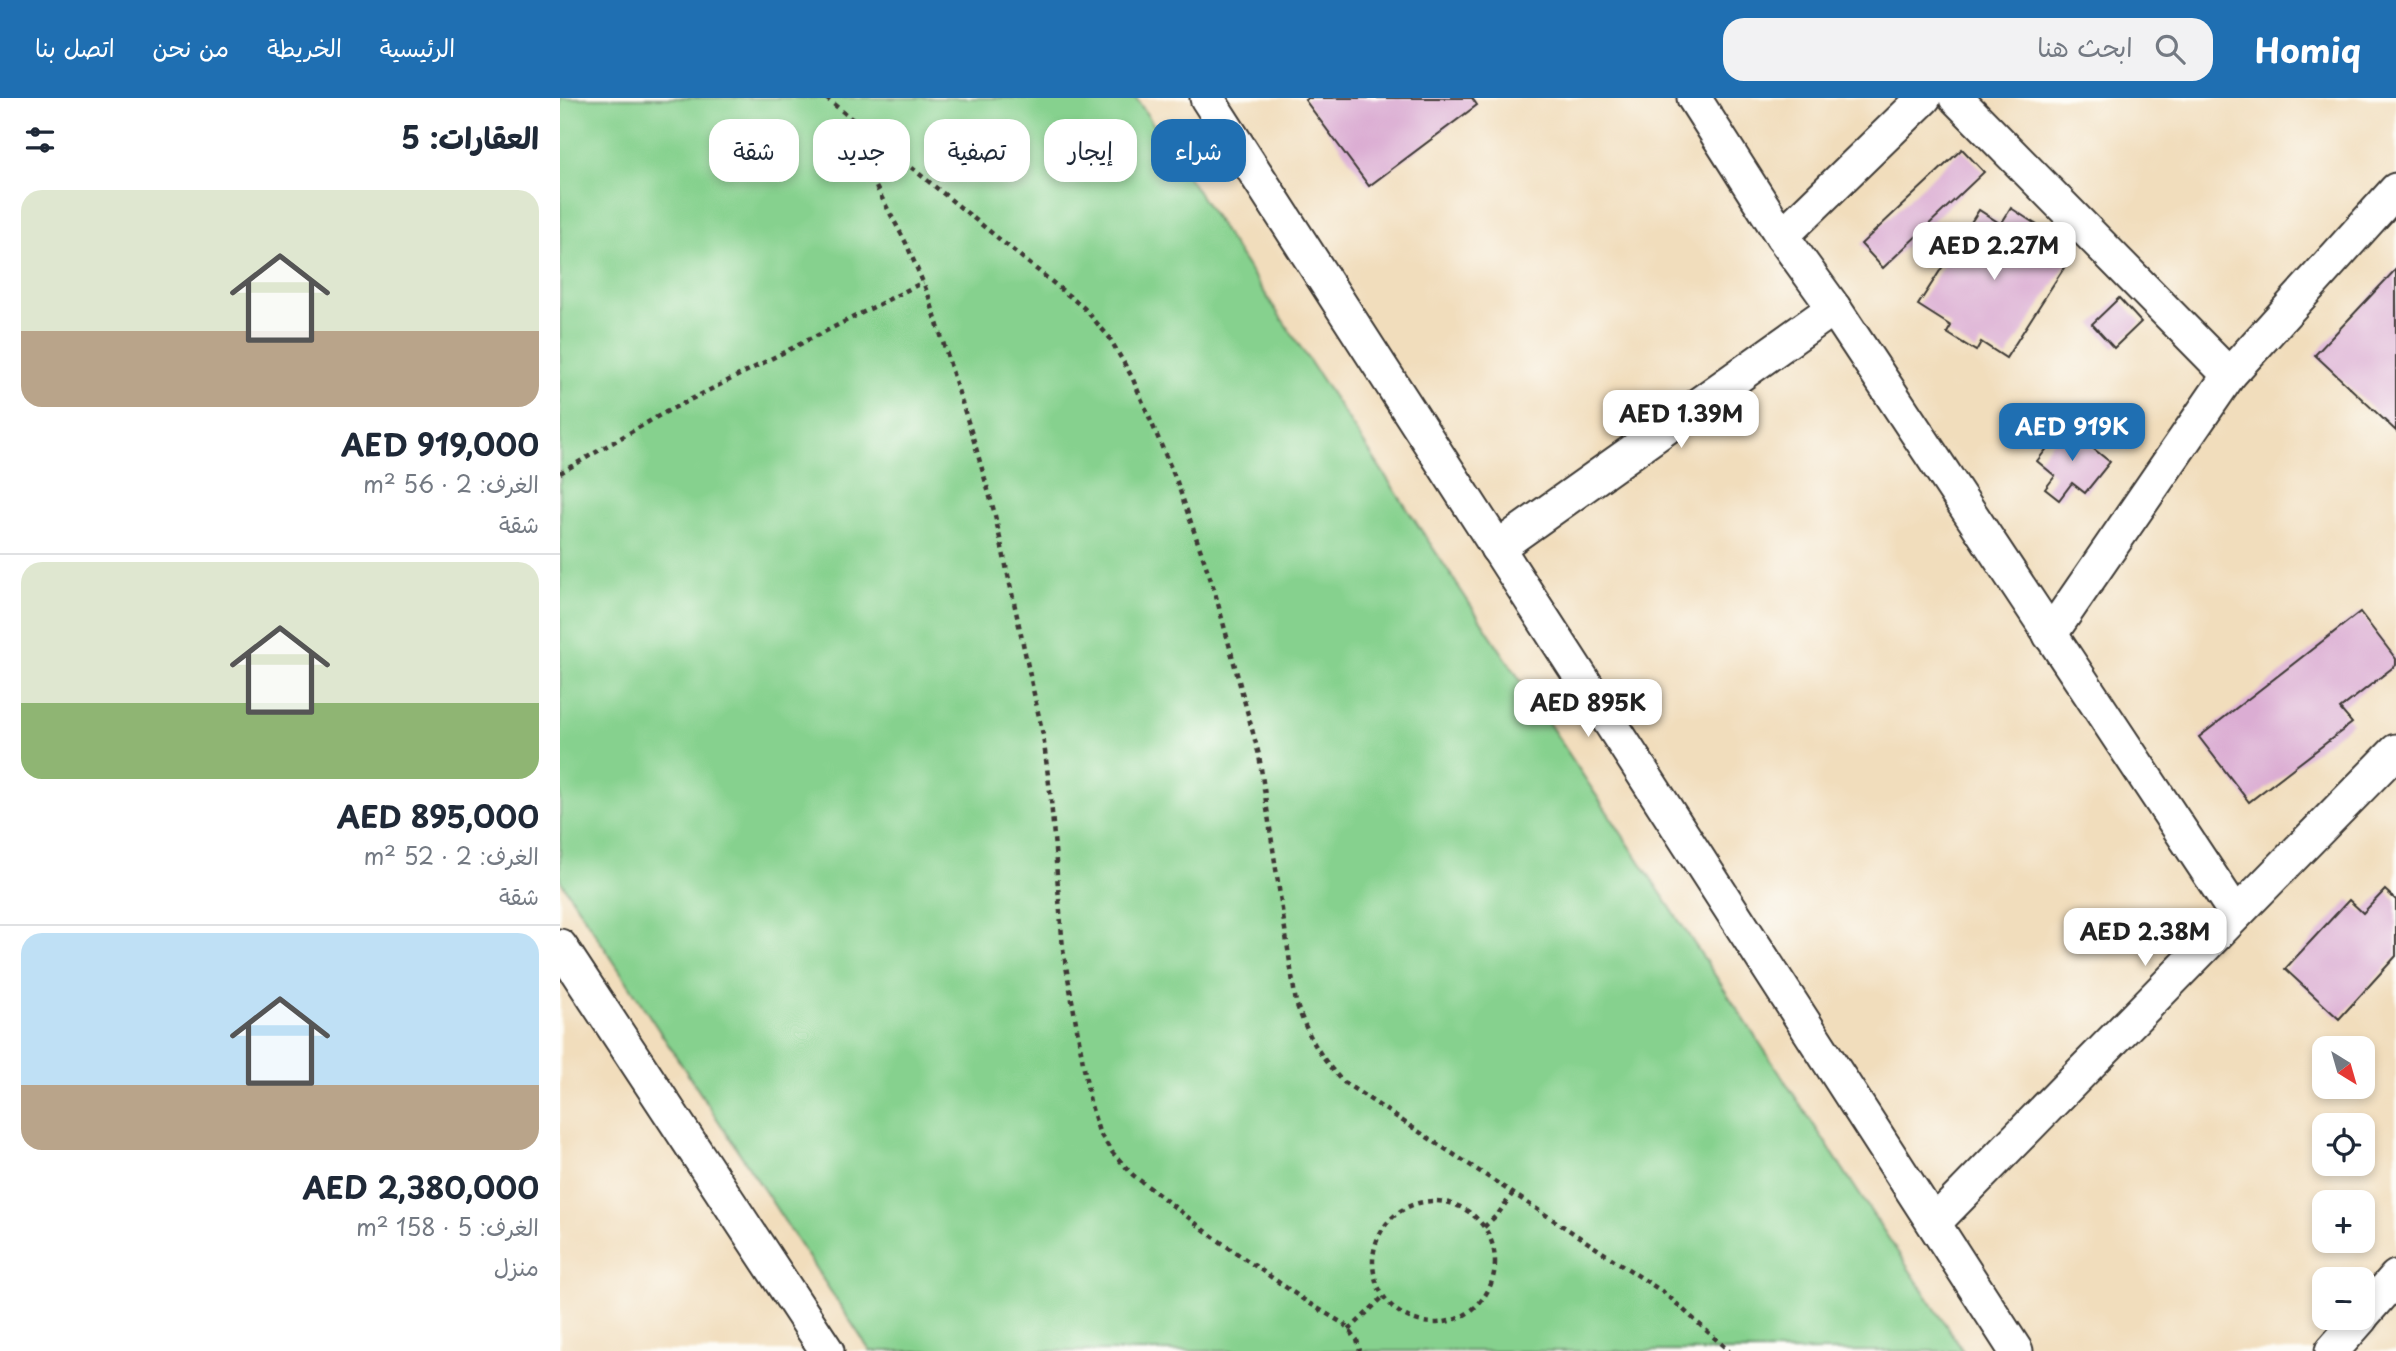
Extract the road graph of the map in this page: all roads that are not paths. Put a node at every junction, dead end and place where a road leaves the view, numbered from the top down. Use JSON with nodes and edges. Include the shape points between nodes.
{"nodes":[{"id":1,"x":1208,"y":98,"type":"edge"},
{"id":2,"x":1694,"y":98,"type":"edge"},
{"id":3,"x":1924,"y":98,"type":"edge"},
{"id":4,"x":1956,"y":98,"type":"edge"},
{"id":5,"x":2396,"y":190,"type":"edge"},
{"id":6,"x":1782,"y":236,"type":"junction"},
{"id":7,"x":1833,"y":308,"type":"junction"},
{"id":8,"x":2229,"y":375,"type":"junction"},
{"id":9,"x":1497,"y":548,"type":"junction"},
{"id":10,"x":2050,"y":635,"type":"junction"},
{"id":11,"x":2396,"y":751,"type":"edge"},
{"id":12,"x":2235,"y":914,"type":"junction"},
{"id":13,"x":560,"y":946,"type":"edge"},
{"id":14,"x":1934,"y":1223,"type":"junction"},
{"id":15,"x":2396,"y":1277,"type":"edge"},
{"id":16,"x":2375,"y":1302,"type":"edge"},
{"id":17,"x":2351,"y":1330,"type":"edge"},
{"id":18,"x":827,"y":1351,"type":"edge"},
{"id":19,"x":2016,"y":1351,"type":"edge"},
{"id":20,"x":2332,"y":1351,"type":"edge"}],
"edges":[{"from":1,"to":9,"type":"street"},
{"from":2,"to":6,"type":"street"},
{"from":3,"to":6,"type":"street"},
{"from":4,"to":8,"type":"street"},
{"from":5,"to":8,"type":"street"},
{"from":6,"to":7,"type":"street"},
{"from":7,"to":9,"type":"street"},
{"from":7,"to":10,"type":"street"},
{"from":8,"to":10,"type":"street"},
{"from":9,"to":14,"type":"street"},
{"from":10,"to":12,"type":"street"},
{"from":11,"to":12,"type":"street"},
{"from":12,"to":14,"type":"street"},
{"from":13,"to":18,"type":"street"},
{"from":14,"to":19,"type":"street"},
{"from":15,"to":16,"type":"street"},
{"from":17,"to":20,"type":"street"}]}
